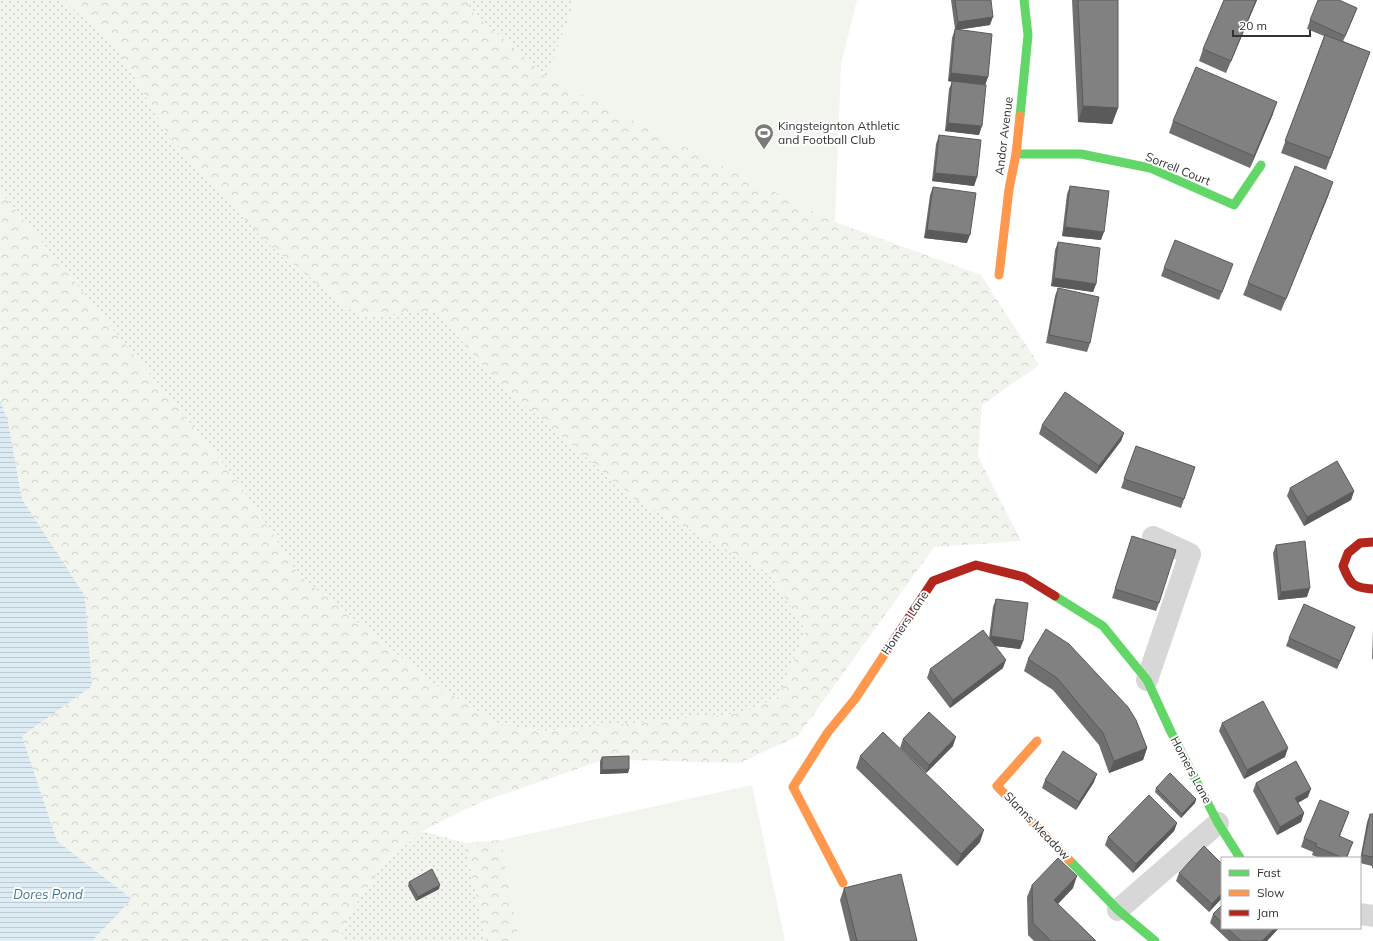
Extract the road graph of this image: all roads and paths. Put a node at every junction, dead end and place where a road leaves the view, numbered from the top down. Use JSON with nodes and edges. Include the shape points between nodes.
{"nodes":[{"id":1,"x":1024,"y":0,"type":"edge"},
{"id":2,"x":1016,"y":154,"type":"junction"},
{"id":3,"x":1261,"y":165,"type":"dead end"},
{"id":4,"x":999,"y":275,"type":"dead end"},
{"id":5,"x":1153,"y":537,"type":"dead end"},
{"id":6,"x":1373,"y":542,"type":"edge"},
{"id":7,"x":1373,"y":589,"type":"edge"},
{"id":8,"x":1146,"y":680,"type":"junction"},
{"id":9,"x":1037,"y":741,"type":"dead end"},
{"id":10,"x":1218,"y":823,"type":"junction"},
{"id":11,"x":1239,"y":857,"type":"edge"},
{"id":12,"x":843,"y":883,"type":"dead end"},
{"id":13,"x":1118,"y":910,"type":"junction"},
{"id":14,"x":1361,"y":914,"type":"edge"},
{"id":15,"x":1373,"y":916,"type":"edge"},
{"id":16,"x":1155,"y":941,"type":"edge"}],
"edges":[{"from":1,"to":2,"type":"street","name":"Andor Avenue","via":[[1028,35]]},
{"from":2,"to":3,"type":"street","name":"Sorrell Court","via":[[1081,154],[1150,168],[1234,205]]},
{"from":2,"to":4,"type":"street","name":"Andor Avenue","via":[[1009,189]]},
{"from":5,"to":8,"type":"street","via":[[1190,554]]},
{"from":6,"to":7,"type":"street","via":[[1360,543],[1348,553],[1343,566],[1348,581],[1358,589]]},
{"from":8,"to":10,"type":"street","name":"Homers Lane"},
{"from":8,"to":12,"type":"street","name":"Homers Lane","via":[[1103,626],[1024,577],[976,565],[933,581],[793,787]]},
{"from":9,"to":13,"type":"street","name":"Slanns Meadow","via":[[997,786]]},
{"from":10,"to":11,"type":"street","name":"Homers Lane"},
{"from":10,"to":13,"type":"street"},
{"from":13,"to":16,"type":"street","name":"Slanns Meadow"},
{"from":14,"to":15,"type":"street"}]}
